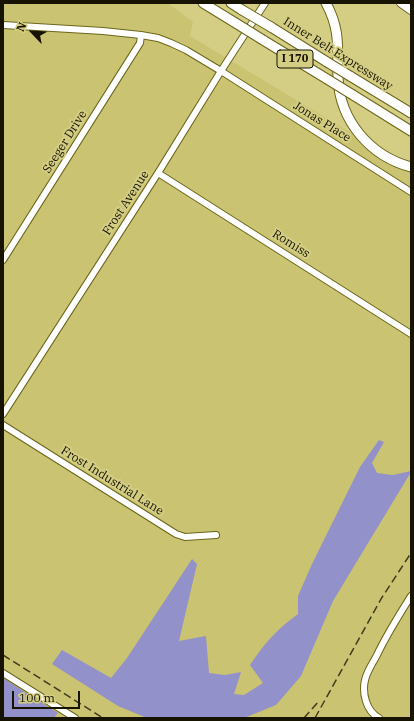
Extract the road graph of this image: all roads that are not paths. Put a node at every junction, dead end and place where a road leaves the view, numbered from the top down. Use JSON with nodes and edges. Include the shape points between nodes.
{"nodes":[{"id":1,"x":203,"y":3,"type":"edge"},
{"id":2,"x":232,"y":3,"type":"edge"},
{"id":3,"x":265,"y":3,"type":"edge"},
{"id":4,"x":326,"y":3,"type":"edge"},
{"id":5,"x":3,"y":25,"type":"edge"},
{"id":6,"x":141,"y":35,"type":"junction"},
{"id":7,"x":221,"y":71,"type":"junction"},
{"id":8,"x":411,"y":113,"type":"edge"},
{"id":9,"x":411,"y":131,"type":"edge"},
{"id":10,"x":411,"y":167,"type":"edge"},
{"id":11,"x":158,"y":173,"type":"junction"},
{"id":12,"x":411,"y":192,"type":"edge"},
{"id":13,"x":3,"y":260,"type":"edge"},
{"id":14,"x":411,"y":334,"type":"edge"},
{"id":15,"x":3,"y":414,"type":"edge"},
{"id":16,"x":3,"y":425,"type":"edge"},
{"id":17,"x":216,"y":535,"type":"dead end"},
{"id":18,"x":411,"y":596,"type":"edge"},
{"id":19,"x":3,"y":673,"type":"edge"},
{"id":20,"x":75,"y":718,"type":"edge"},
{"id":21,"x":378,"y":718,"type":"edge"}],
"edges":[{"from":1,"to":9,"type":"highway","number":"I 170","bridge":true},
{"from":2,"to":8,"type":"highway","name":"Inner Belt Expressway","number":"I 170","bridge":true},
{"from":3,"to":7,"type":"street","name":"Frost Avenue"},
{"from":4,"to":10,"type":"highway","via":[[338,37],[338,78],[348,116],[361,137],[373,148],[393,161]]},
{"from":5,"to":6,"type":"street","name":"Jonas Place"},
{"from":6,"to":7,"type":"street","name":"Jonas Place","via":[[172,43]]},
{"from":6,"to":13,"type":"street","name":"Seeger Drive","via":[[140,43]]},
{"from":7,"to":11,"type":"street","name":"Frost Avenue"},
{"from":7,"to":12,"type":"street","name":"Jonas Place"},
{"from":11,"to":14,"type":"street","name":"Romiss"},
{"from":11,"to":15,"type":"street","name":"Frost Avenue"},
{"from":16,"to":17,"type":"street","name":"Frost Industrial Lane","via":[[176,534],[185,537]]},
{"from":18,"to":21,"type":"street","via":[[368,670],[365,680],[368,708]]},
{"from":19,"to":20,"type":"street"}]}
